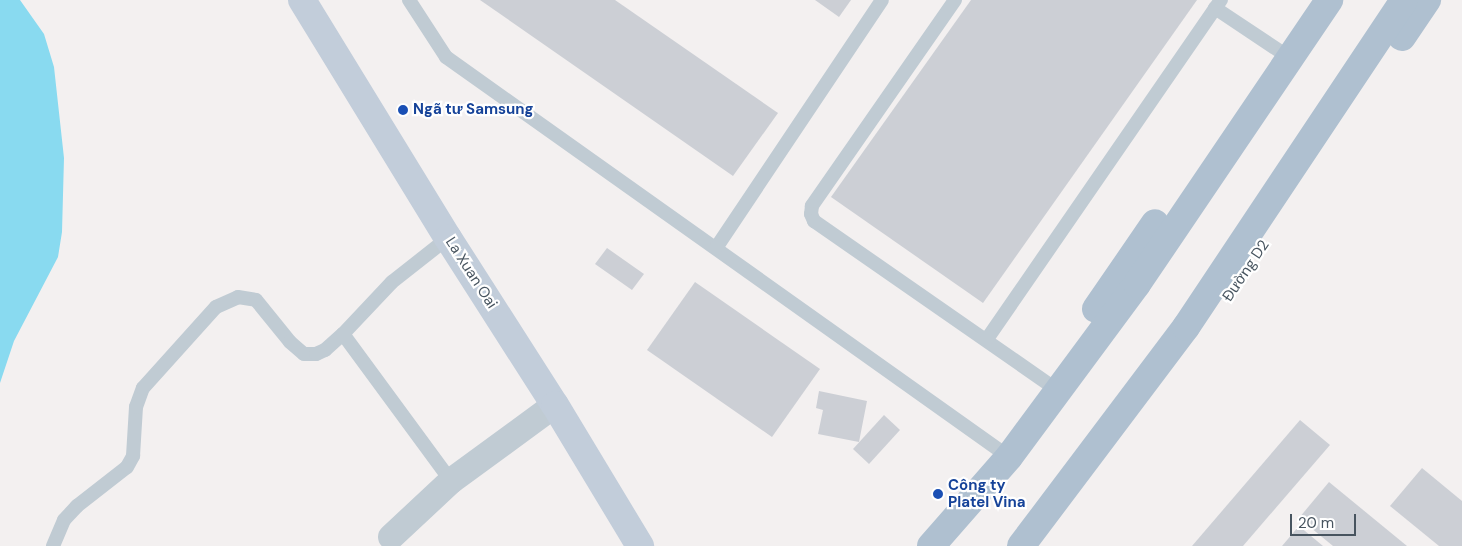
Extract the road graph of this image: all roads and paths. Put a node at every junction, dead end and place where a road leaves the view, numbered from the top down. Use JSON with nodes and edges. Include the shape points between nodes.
{"nodes":[{"id":1,"x":302,"y":0,"type":"edge"},
{"id":2,"x":409,"y":0,"type":"edge"},
{"id":3,"x":882,"y":0,"type":"edge"},
{"id":4,"x":954,"y":0,"type":"edge"},
{"id":5,"x":1329,"y":0,"type":"edge"},
{"id":6,"x":1404,"y":0,"type":"edge"},
{"id":7,"x":1427,"y":0,"type":"edge"},
{"id":8,"x":1218,"y":4,"type":"edge"},
{"id":9,"x":1283,"y":68,"type":"junction"},
{"id":10,"x":448,"y":238,"type":"junction"},
{"id":11,"x":716,"y":248,"type":"junction"},
{"id":12,"x":343,"y":334,"type":"junction"},
{"id":13,"x":987,"y":339,"type":"junction"},
{"id":14,"x":1057,"y":390,"type":"junction"},
{"id":15,"x":555,"y":405,"type":"junction"},
{"id":16,"x":1009,"y":457,"type":"junction"},
{"id":17,"x":451,"y":481,"type":"junction"},
{"id":18,"x":1043,"y":518,"type":"junction"},
{"id":19,"x":391,"y":536,"type":"dead end"},
{"id":20,"x":53,"y":546,"type":"edge"},
{"id":21,"x":640,"y":546,"type":"edge"},
{"id":22,"x":931,"y":546,"type":"edge"},
{"id":23,"x":1021,"y":546,"type":"edge"}],
"edges":[{"from":1,"to":10,"type":"main road","name":"La Xuan Oai"},
{"from":2,"to":11,"type":"lane","via":[[446,57]]},
{"from":3,"to":11,"type":"lane"},
{"from":4,"to":13,"type":"lane","via":[[812,206],[811,214],[814,221]]},
{"from":5,"to":9,"type":"main road"},
{"from":6,"to":18,"type":"main road","name":"Đường D2","via":[[1186,327]]},
{"from":7,"to":18,"type":"main road","name":"Đường D2","via":[[1206,331],[1075,505],[1065,513]]},
{"from":8,"to":9,"type":"lane"},
{"from":8,"to":13,"type":"lane"},
{"from":9,"to":14,"type":"main road","via":[[1137,284]]},
{"from":10,"to":12,"type":"lane","via":[[392,282]]},
{"from":10,"to":15,"type":"main road","name":"La Xuan Oai"},
{"from":11,"to":16,"type":"lane"},
{"from":12,"to":17,"type":"lane"},
{"from":12,"to":20,"type":"lane","via":[[325,350],[304,354],[251,297],[234,297],[216,307],[143,388],[136,407],[133,456],[127,467],[77,506],[64,520]]},
{"from":13,"to":14,"type":"lane"},
{"from":14,"to":16,"type":"main road"},
{"from":15,"to":17,"type":"street"},
{"from":15,"to":21,"type":"main road","name":"La Xuan Oai"},
{"from":16,"to":22,"type":"main road"},
{"from":17,"to":19,"type":"street"},
{"from":18,"to":23,"type":"main road","name":"Đường D2"}]}
